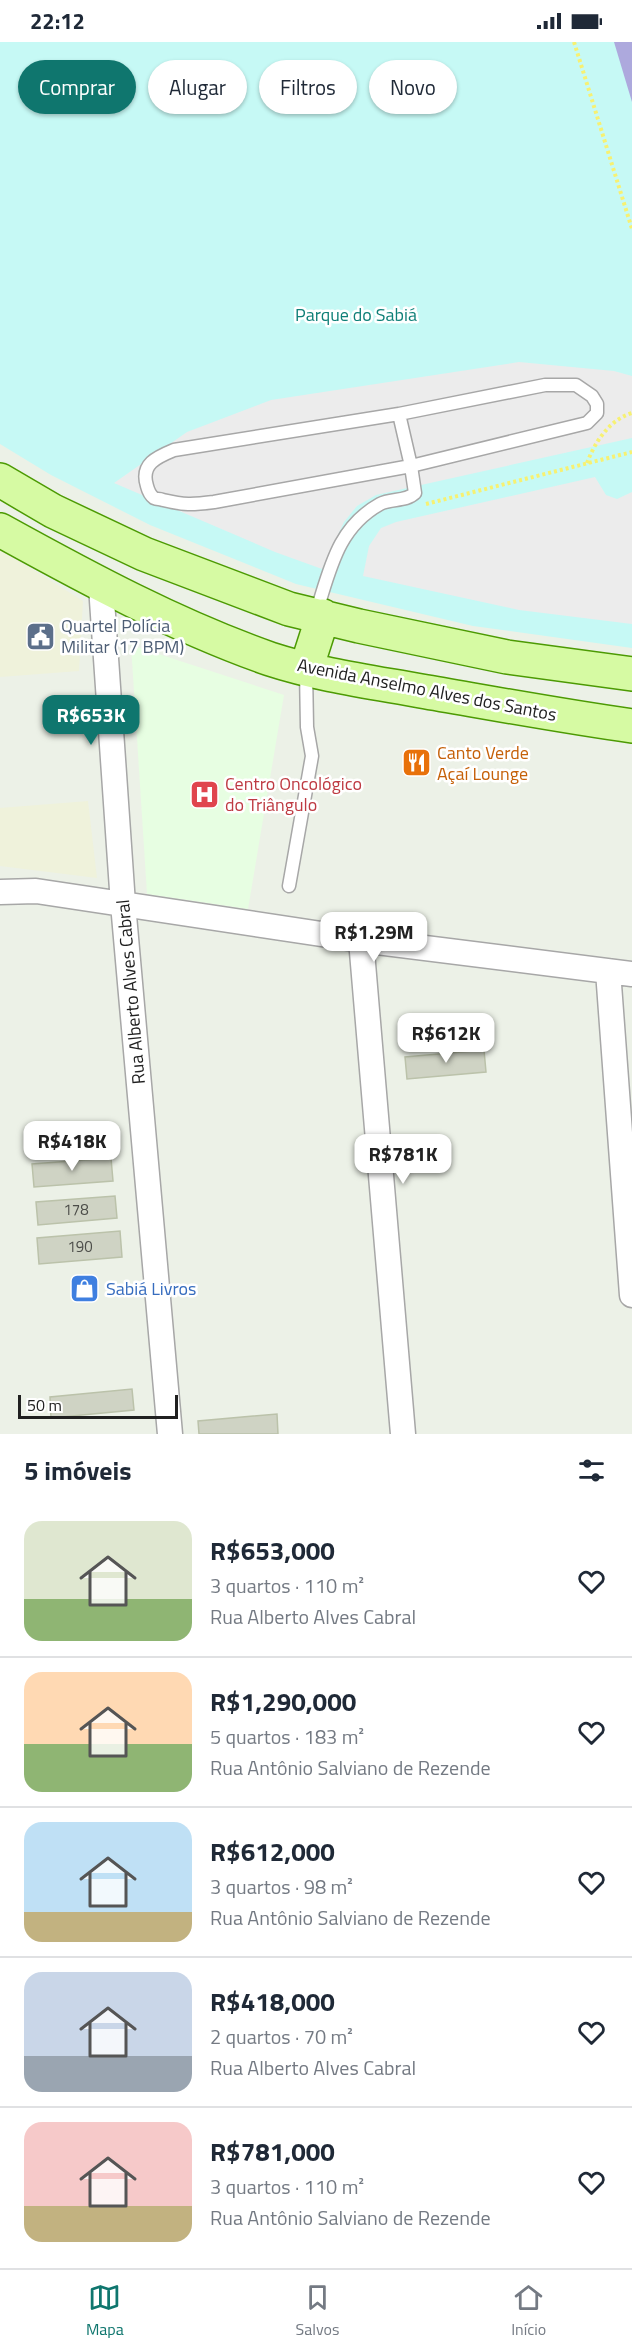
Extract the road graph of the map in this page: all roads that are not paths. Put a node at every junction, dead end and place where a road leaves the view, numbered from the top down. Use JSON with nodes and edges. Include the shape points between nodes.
{"nodes":[{"id":1,"x":399,"y":414,"type":"junction"},
{"id":2,"x":411,"y":466,"type":"junction"},
{"id":3,"x":0,"y":480,"type":"edge"},
{"id":4,"x":0,"y":530,"type":"edge"},
{"id":5,"x":101,"y":586,"type":"junction"},
{"id":6,"x":319,"y":616,"type":"junction"},
{"id":7,"x":306,"y":669,"type":"junction"},
{"id":8,"x":632,"y":674,"type":"edge"},
{"id":9,"x":632,"y":726,"type":"edge"},
{"id":10,"x":289,"y":886,"type":"dead end"},
{"id":11,"x":0,"y":892,"type":"edge"},
{"id":12,"x":123,"y":904,"type":"junction"},
{"id":13,"x":361,"y":940,"type":"junction"},
{"id":14,"x":608,"y":971,"type":"junction"},
{"id":15,"x":632,"y":974,"type":"edge"},
{"id":16,"x":632,"y":1295,"type":"edge"},
{"id":17,"x":170,"y":1434,"type":"edge"},
{"id":18,"x":403,"y":1434,"type":"edge"}],
"edges":[{"from":1,"to":2,"type":"lane"},
{"from":1,"to":2,"type":"lane","via":[[545,385],[576,385],[597,404],[597,412],[586,423]]},
{"from":1,"to":2,"type":"lane","via":[[174,450],[148,464],[146,483],[156,499],[189,505]]},
{"from":2,"to":6,"type":"lane","via":[[415,493],[382,502],[353,524],[339,544]]},
{"from":3,"to":6,"type":"main road","via":[[53,511],[144,554],[289,609]]},
{"from":4,"to":5,"type":"main road","name":"Avenida Anselmo Alves dos Santos"},
{"from":5,"to":7,"type":"main road","name":"Avenida Anselmo Alves dos Santos","via":[[207,635]]},
{"from":5,"to":12,"type":"street","name":"Rua Alberto Alves Cabral"},
{"from":6,"to":7,"type":"main road"},
{"from":6,"to":8,"type":"main road","via":[[507,657]]},
{"from":7,"to":9,"type":"main road","name":"Avenida Anselmo Alves dos Santos"},
{"from":7,"to":10,"type":"lane","via":[[312,756]]},
{"from":11,"to":12,"type":"street","via":[[36,891]]},
{"from":12,"to":13,"type":"street"},
{"from":12,"to":17,"type":"street","name":"Rua Alberto Alves Cabral"},
{"from":13,"to":14,"type":"street"},
{"from":13,"to":18,"type":"street"},
{"from":14,"to":15,"type":"street"},
{"from":14,"to":16,"type":"street"}]}
